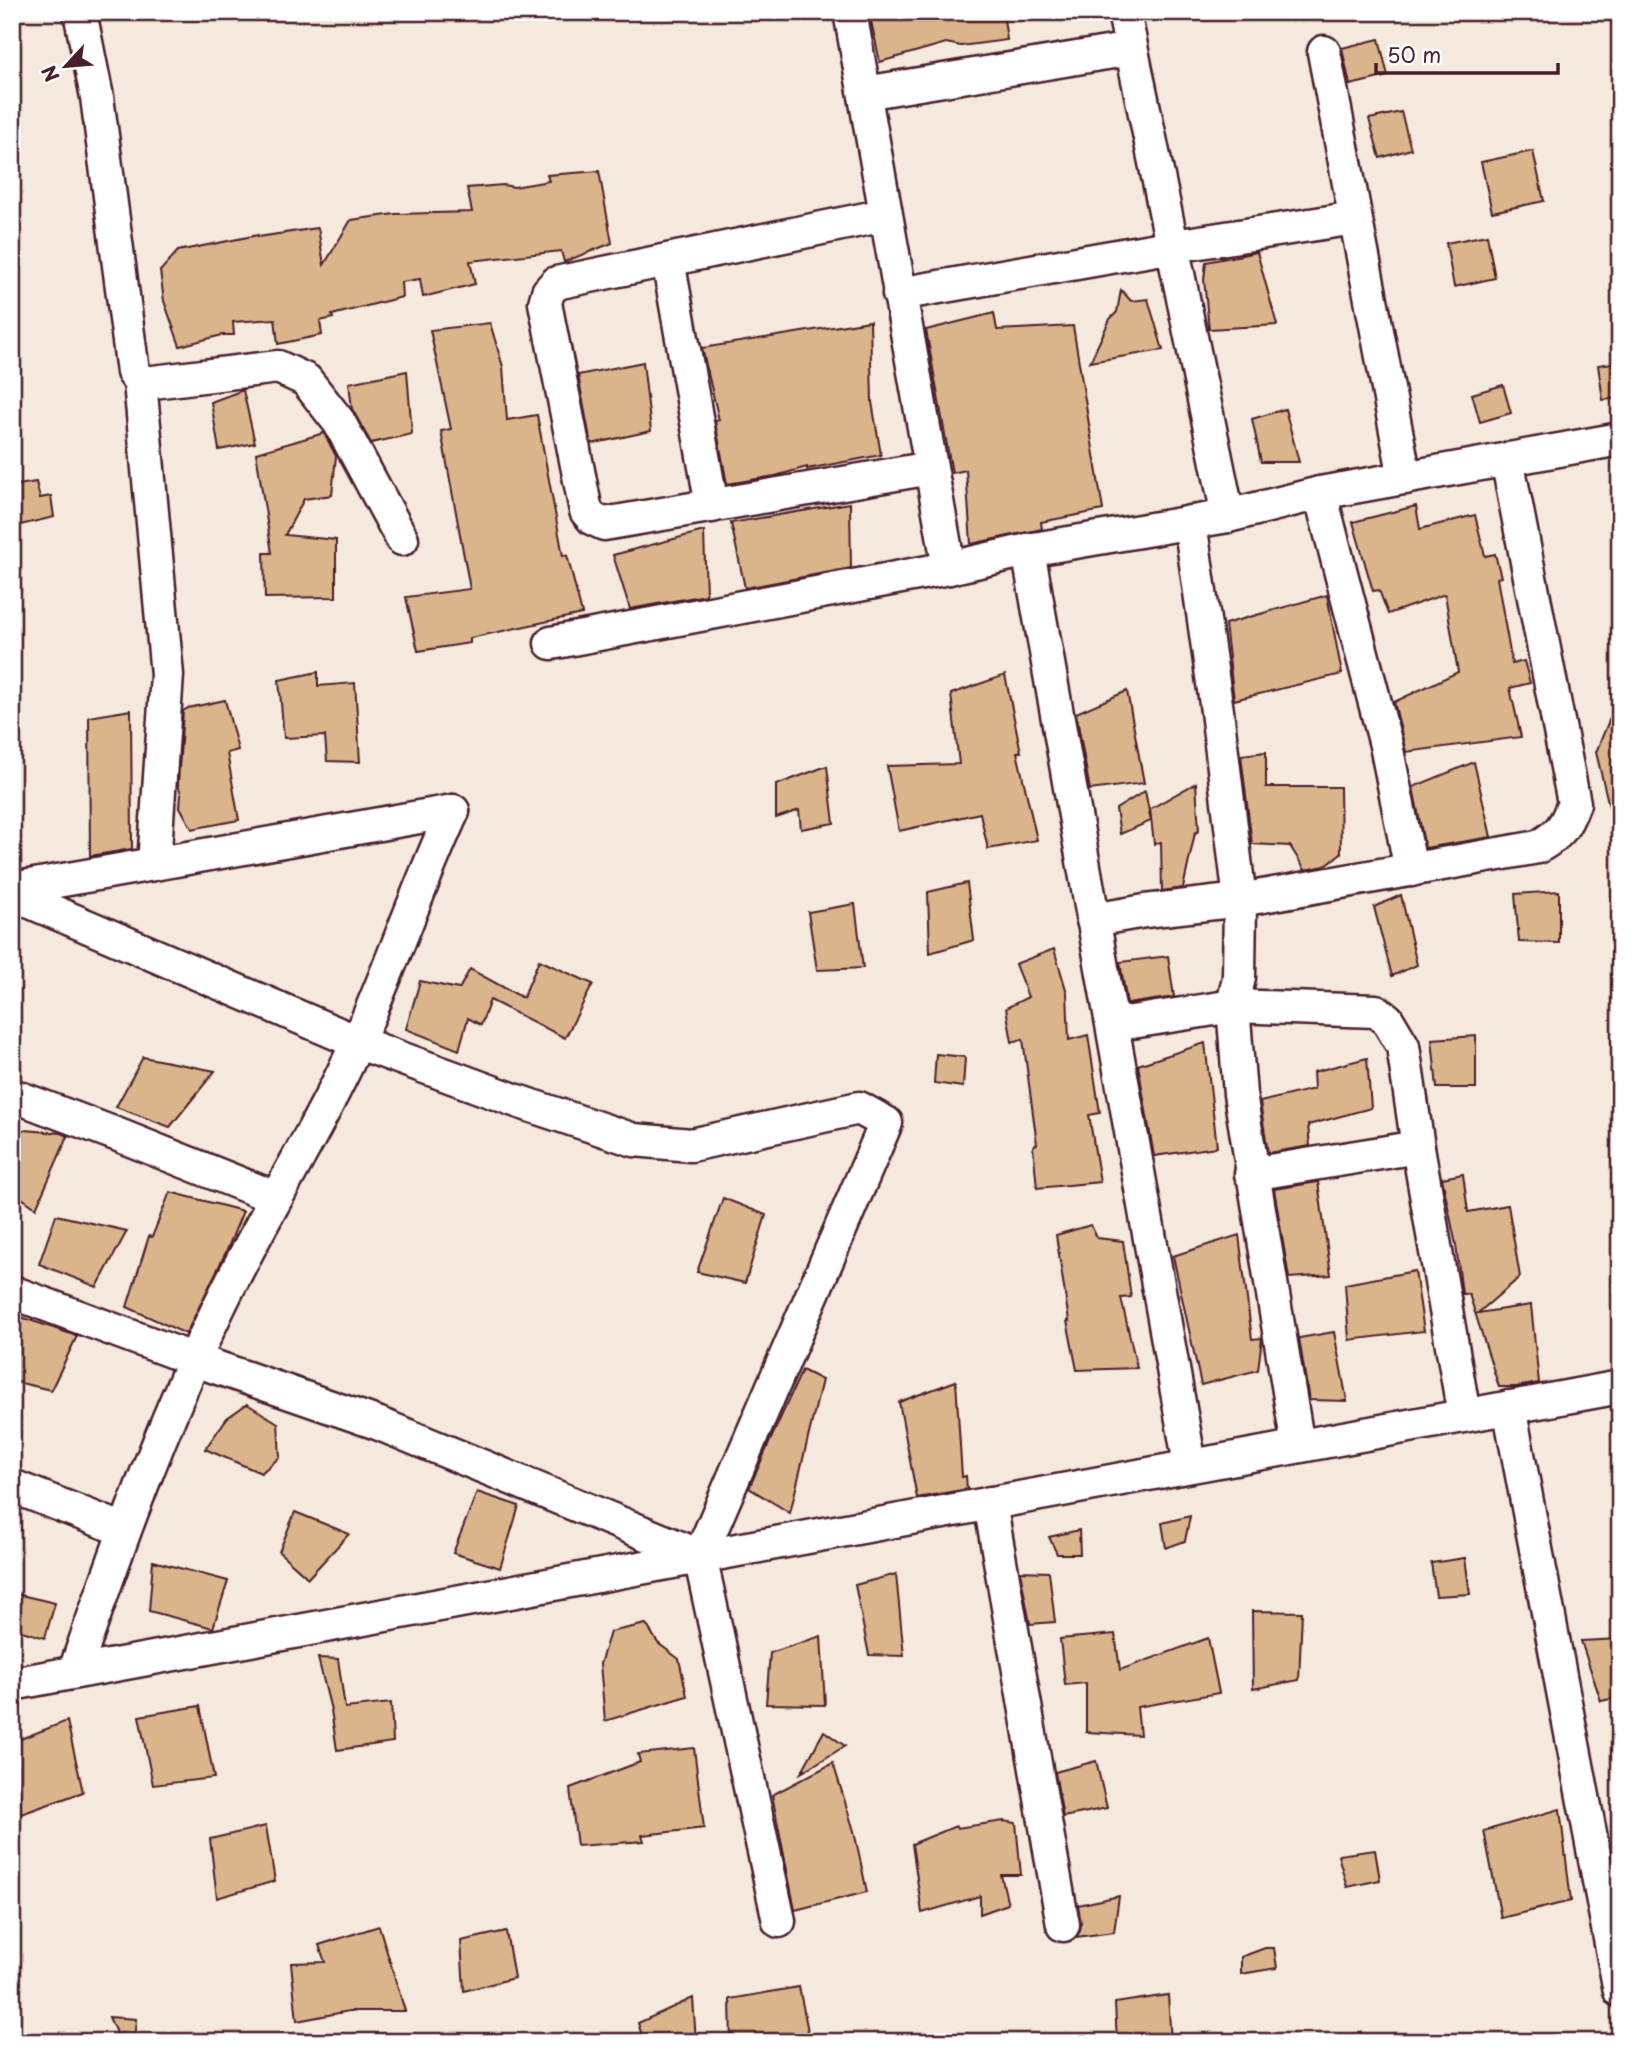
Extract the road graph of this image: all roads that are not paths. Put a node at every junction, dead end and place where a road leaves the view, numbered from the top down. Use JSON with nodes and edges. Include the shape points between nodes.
{"nodes":[{"id":1,"x":80,"y":12,"type":"edge"},
{"id":2,"x":850,"y":12,"type":"edge"},
{"id":3,"x":1124,"y":12,"type":"edge"},
{"id":4,"x":1130,"y":49,"type":"junction"},
{"id":5,"x":1324,"y":52,"type":"dead end"},
{"id":6,"x":865,"y":93,"type":"junction"},
{"id":7,"x":885,"y":215,"type":"junction"},
{"id":8,"x":1355,"y":218,"type":"junction"},
{"id":9,"x":1174,"y":246,"type":"junction"},
{"id":10,"x":668,"y":260,"type":"junction"},
{"id":11,"x":899,"y":294,"type":"junction"},
{"id":12,"x":140,"y":382,"type":"junction"},
{"id":13,"x":1620,"y":439,"type":"edge"},
{"id":14,"x":1507,"y":459,"type":"junction"},
{"id":15,"x":931,"y":468,"type":"junction"},
{"id":16,"x":1405,"y":478,"type":"junction"},
{"id":17,"x":1320,"y":493,"type":"junction"},
{"id":18,"x":712,"y":506,"type":"junction"},
{"id":19,"x":1228,"y":516,"type":"junction"},
{"id":20,"x":1190,"y":522,"type":"junction"},
{"id":21,"x":402,"y":539,"type":"dead end"},
{"id":22,"x":1028,"y":550,"type":"junction"},
{"id":23,"x":949,"y":568,"type":"junction"},
{"id":24,"x":551,"y":643,"type":"dead end"},
{"id":25,"x":154,"y":864,"type":"junction"},
{"id":26,"x":1411,"y":870,"type":"junction"},
{"id":27,"x":12,"y":891,"type":"edge"},
{"id":28,"x":1240,"y":900,"type":"junction"},
{"id":29,"x":1093,"y":920,"type":"junction"},
{"id":30,"x":1234,"y":1006,"type":"junction"},
{"id":31,"x":1113,"y":1025,"type":"junction"},
{"id":32,"x":357,"y":1042,"type":"junction"},
{"id":33,"x":12,"y":1095,"type":"edge"},
{"id":34,"x":1418,"y":1147,"type":"junction"},
{"id":35,"x":1251,"y":1174,"type":"junction"},
{"id":36,"x":276,"y":1198,"type":"junction"},
{"id":37,"x":12,"y":1292,"type":"edge"},
{"id":38,"x":195,"y":1360,"type":"junction"},
{"id":39,"x":1620,"y":1387,"type":"edge"},
{"id":40,"x":1509,"y":1407,"type":"junction"},
{"id":41,"x":1464,"y":1415,"type":"junction"},
{"id":42,"x":1298,"y":1446,"type":"junction"},
{"id":43,"x":1190,"y":1465,"type":"junction"},
{"id":44,"x":12,"y":1486,"type":"edge"},
{"id":45,"x":990,"y":1503,"type":"junction"},
{"id":46,"x":124,"y":1530,"type":"junction"},
{"id":47,"x":700,"y":1556,"type":"junction"},
{"id":48,"x":75,"y":1671,"type":"junction"},
{"id":49,"x":12,"y":1684,"type":"edge"},
{"id":50,"x":779,"y":1921,"type":"dead end"},
{"id":51,"x":1063,"y":1925,"type":"dead end"},
{"id":52,"x":1620,"y":1991,"type":"edge"}],
"edges":[{"from":1,"to":12,"type":"street","via":[[97,97],[133,372]]},
{"from":2,"to":6,"type":"street"},
{"from":3,"to":4,"type":"street"},
{"from":4,"to":6,"type":"street"},
{"from":4,"to":9,"type":"street"},
{"from":5,"to":8,"type":"street"},
{"from":6,"to":7,"type":"street"},
{"from":7,"to":10,"type":"street"},
{"from":7,"to":11,"type":"street"},
{"from":8,"to":9,"type":"street"},
{"from":8,"to":16,"type":"street"},
{"from":9,"to":11,"type":"street"},
{"from":9,"to":19,"type":"street"},
{"from":10,"to":18,"type":"street"},
{"from":10,"to":18,"type":"street","via":[[556,283],[545,303],[586,511],[604,524]]},
{"from":11,"to":15,"type":"street"},
{"from":12,"to":21,"type":"street","via":[[278,367],[306,380],[339,422]]},
{"from":12,"to":25,"type":"street","via":[[167,676]]},
{"from":13,"to":14,"type":"street"},
{"from":14,"to":16,"type":"street"},
{"from":14,"to":26,"type":"street","via":[[1574,803],[1565,827],[1538,847]]},
{"from":15,"to":18,"type":"street"},
{"from":15,"to":23,"type":"street"},
{"from":16,"to":17,"type":"street"},
{"from":17,"to":19,"type":"street"},
{"from":17,"to":26,"type":"street","via":[[1386,745]]},
{"from":19,"to":20,"type":"street"},
{"from":20,"to":22,"type":"street"},
{"from":20,"to":28,"type":"street"},
{"from":22,"to":23,"type":"street"},
{"from":22,"to":29,"type":"street"},
{"from":23,"to":24,"type":"street"},
{"from":25,"to":27,"type":"street"},
{"from":25,"to":32,"type":"street","via":[[453,811]]},
{"from":26,"to":28,"type":"street"},
{"from":27,"to":32,"type":"street"},
{"from":28,"to":29,"type":"street"},
{"from":28,"to":30,"type":"street"},
{"from":29,"to":31,"type":"street"},
{"from":30,"to":31,"type":"street"},
{"from":30,"to":34,"type":"street","via":[[1376,1011],[1387,1019],[1403,1046]]},
{"from":30,"to":35,"type":"street"},
{"from":31,"to":43,"type":"street"},
{"from":32,"to":36,"type":"street"},
{"from":32,"to":47,"type":"street","via":[[634,1140],[691,1145],[859,1108],[886,1123]]},
{"from":33,"to":36,"type":"street"},
{"from":34,"to":35,"type":"street"},
{"from":34,"to":41,"type":"street"},
{"from":35,"to":42,"type":"street"},
{"from":36,"to":38,"type":"street"},
{"from":37,"to":38,"type":"street"},
{"from":38,"to":46,"type":"street"},
{"from":38,"to":47,"type":"street","via":[[377,1423]]},
{"from":39,"to":40,"type":"street"},
{"from":40,"to":41,"type":"street"},
{"from":40,"to":52,"type":"street"},
{"from":41,"to":42,"type":"street"},
{"from":42,"to":43,"type":"street"},
{"from":43,"to":45,"type":"street"},
{"from":44,"to":46,"type":"street"},
{"from":45,"to":47,"type":"street"},
{"from":45,"to":51,"type":"street"},
{"from":46,"to":48,"type":"street"},
{"from":47,"to":48,"type":"street"},
{"from":47,"to":50,"type":"street"},
{"from":48,"to":49,"type":"street"}]}
